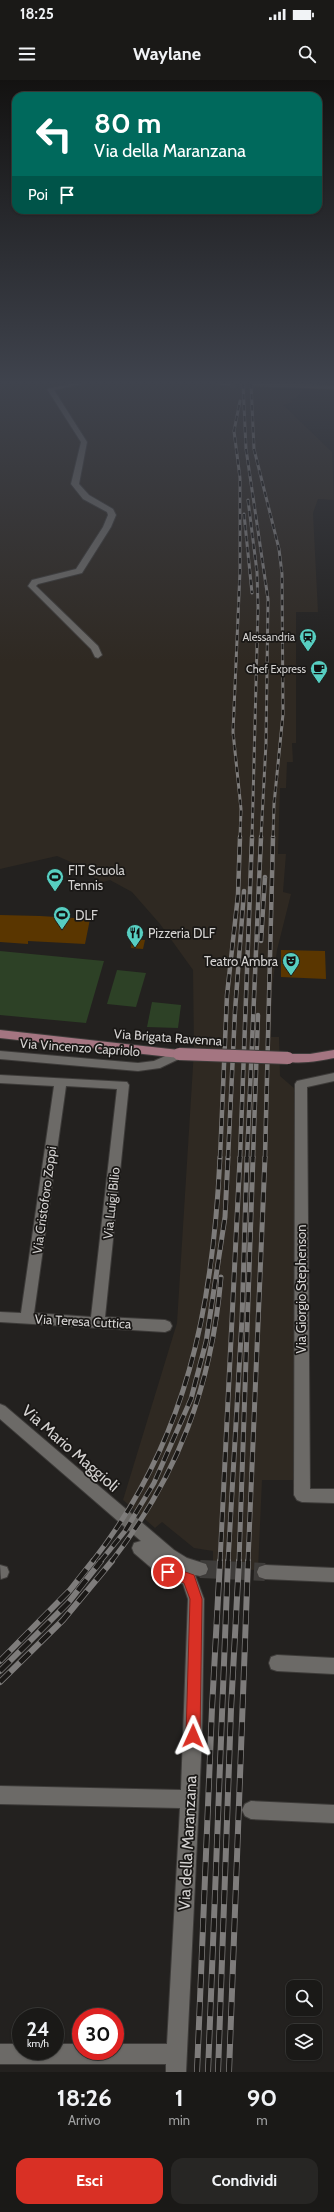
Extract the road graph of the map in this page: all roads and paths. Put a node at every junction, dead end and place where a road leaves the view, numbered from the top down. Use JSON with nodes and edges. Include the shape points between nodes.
{"nodes":[{"id":1,"x":77,"y":476,"type":"edge"},
{"id":2,"x":98,"y":655,"type":"dead end"},
{"id":3,"x":0,"y":1034,"type":"edge"},
{"id":4,"x":179,"y":1054,"type":"junction"},
{"id":5,"x":334,"y":1054,"type":"edge"},
{"id":6,"x":0,"y":1055,"type":"edge"},
{"id":7,"x":334,"y":1077,"type":"edge"},
{"id":8,"x":0,"y":1079,"type":"edge"},
{"id":9,"x":61,"y":1082,"type":"junction"},
{"id":10,"x":0,"y":1316,"type":"edge"},
{"id":11,"x":27,"y":1317,"type":"junction"},
{"id":12,"x":98,"y":1321,"type":"junction"},
{"id":13,"x":165,"y":1326,"type":"dead end"},
{"id":14,"x":0,"y":1410,"type":"edge"},
{"id":15,"x":334,"y":1496,"type":"edge"},
{"id":16,"x":140,"y":1548,"type":"dead end"},
{"id":17,"x":200,"y":1569,"type":"tunnel mouth"},
{"id":18,"x":265,"y":1572,"type":"tunnel mouth"},
{"id":19,"x":334,"y":1575,"type":"edge"},
{"id":20,"x":277,"y":1663,"type":"dead end"},
{"id":21,"x":334,"y":1666,"type":"edge"},
{"id":22,"x":0,"y":1795,"type":"edge"},
{"id":23,"x":190,"y":1799,"type":"junction"},
{"id":24,"x":251,"y":1810,"type":"dead end"},
{"id":25,"x":334,"y":1814,"type":"edge"},
{"id":26,"x":0,"y":2054,"type":"edge"},
{"id":27,"x":176,"y":2063,"type":"edge"}],
"edges":[{"from":1,"to":2,"type":"street","via":[[75,484],[81,493],[110,511],[112,515],[79,571],[35,582],[32,586],[95,648]]},
{"from":3,"to":4,"type":"main road","name":"Via Brigata Ravenna"},
{"from":4,"to":5,"type":"main road","name":"Via Brigata Ravenna","bridge":true,"via":[[310,1058]]},
{"from":4,"to":6,"type":"street","name":"Via Vincenzo Capriolo","via":[[156,1065],[138,1066]]},
{"from":7,"to":15,"type":"street","name":"Via Giorgio Stephenson","via":[[301,1084],[302,1495]]},
{"from":8,"to":9,"type":"street"},
{"from":9,"to":11,"type":"street","name":"Via Cristoforo Zoppi"},
{"from":9,"to":12,"type":"street","name":"Via Luigi Bilio","via":[[123,1085]]},
{"from":10,"to":11,"type":"street","name":"Via Teresa Cuttica"},
{"from":11,"to":12,"type":"street","name":"Via Teresa Cuttica"},
{"from":12,"to":13,"type":"street","name":"Via Teresa Cuttica"},
{"from":14,"to":17,"type":"street","name":"Via Mario Maggioli","via":[[168,1555],[183,1564]]},
{"from":16,"to":23,"type":"street","name":"Via della Maranzana","via":[[168,1572],[189,1579],[196,1599]]},
{"from":18,"to":19,"type":"street"},
{"from":20,"to":21,"type":"street"},
{"from":22,"to":23,"type":"street"},
{"from":23,"to":27,"type":"street","name":"Via della Maranzana"},
{"from":24,"to":25,"type":"street"},
{"from":26,"to":27,"type":"street"}]}
